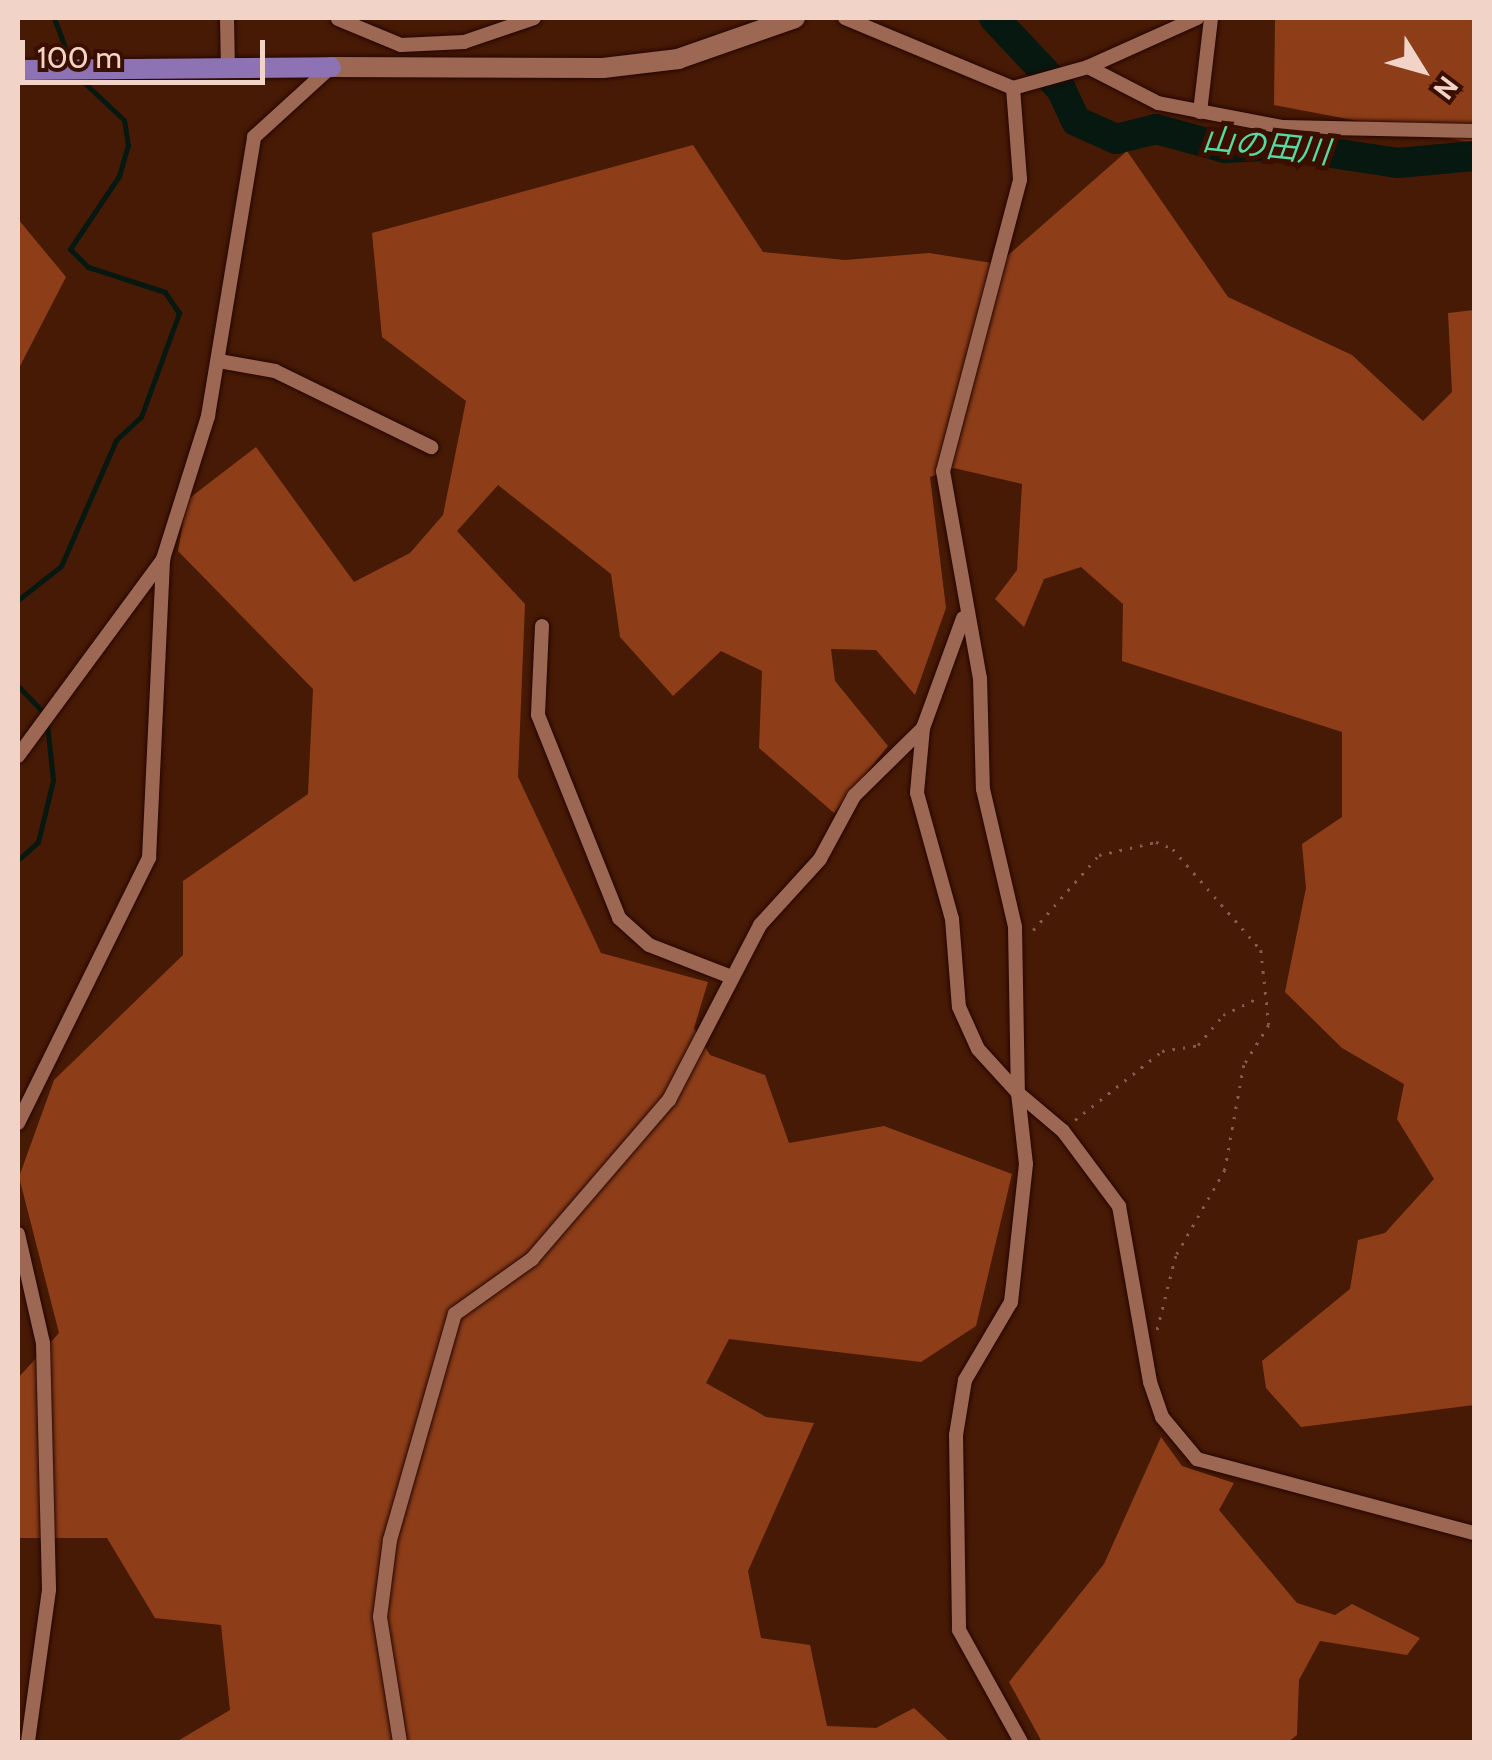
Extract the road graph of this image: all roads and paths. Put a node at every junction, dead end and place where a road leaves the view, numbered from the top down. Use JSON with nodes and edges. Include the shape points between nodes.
{"nodes":[{"id":1,"x":227,"y":18,"type":"edge"},
{"id":2,"x":534,"y":18,"type":"edge"},
{"id":3,"x":793,"y":18,"type":"edge"},
{"id":4,"x":845,"y":18,"type":"edge"},
{"id":5,"x":1197,"y":18,"type":"edge"},
{"id":6,"x":1212,"y":18,"type":"edge"},
{"id":7,"x":338,"y":19,"type":"edge"},
{"id":8,"x":1088,"y":67,"type":"junction"},
{"id":9,"x":228,"y":68,"type":"junction"},
{"id":10,"x":330,"y":68,"type":"junction"},
{"id":11,"x":18,"y":70,"type":"edge"},
{"id":12,"x":1013,"y":88,"type":"junction"},
{"id":13,"x":1200,"y":112,"type":"junction"},
{"id":14,"x":1474,"y":130,"type":"edge"},
{"id":15,"x":219,"y":361,"type":"junction"},
{"id":16,"x":431,"y":448,"type":"dead end"},
{"id":17,"x":162,"y":560,"type":"junction"},
{"id":18,"x":963,"y":618,"type":"junction"},
{"id":19,"x":542,"y":626,"type":"dead end"},
{"id":20,"x":923,"y":728,"type":"junction"},
{"id":21,"x":18,"y":756,"type":"edge"},
{"id":22,"x":1014,"y":941,"type":"junction"},
{"id":23,"x":729,"y":976,"type":"junction"},
{"id":24,"x":1261,"y":997,"type":"junction"},
{"id":25,"x":1018,"y":1093,"type":"junction"},
{"id":26,"x":18,"y":1123,"type":"edge"},
{"id":27,"x":1061,"y":1128,"type":"junction"},
{"id":28,"x":18,"y":1234,"type":"edge"},
{"id":29,"x":1145,"y":1357,"type":"junction"},
{"id":30,"x":1474,"y":1533,"type":"edge"},
{"id":31,"x":28,"y":1742,"type":"edge"},
{"id":32,"x":400,"y":1742,"type":"edge"},
{"id":33,"x":1021,"y":1742,"type":"edge"}],
"edges":[{"from":1,"to":9,"type":"street"},
{"from":2,"to":7,"type":"street","via":[[464,42],[402,45]]},
{"from":3,"to":10,"type":"street","via":[[678,59],[603,68]]},
{"from":4,"to":12,"type":"street"},
{"from":5,"to":8,"type":"street"},
{"from":6,"to":13,"type":"street"},
{"from":8,"to":12,"type":"street"},
{"from":8,"to":13,"type":"street"},
{"from":9,"to":10,"type":"main road"},
{"from":9,"to":11,"type":"main road"},
{"from":10,"to":15,"type":"street","via":[[254,137]]},
{"from":12,"to":18,"type":"street","via":[[1020,180],[942,471]]},
{"from":13,"to":14,"type":"street","via":[[1315,130]]},
{"from":15,"to":16,"type":"street","via":[[275,371]]},
{"from":15,"to":17,"type":"street"},
{"from":17,"to":21,"type":"street"},
{"from":17,"to":26,"type":"street","via":[[149,858]]},
{"from":18,"to":20,"type":"street"},
{"from":18,"to":22,"type":"street","via":[[980,678],[983,789],[1002,844]]},
{"from":19,"to":23,"type":"street","via":[[538,715],[618,918],[648,945]]},
{"from":20,"to":23,"type":"street","via":[[854,796],[820,859]]},
{"from":20,"to":25,"type":"street","via":[[918,793],[952,919],[959,1008],[978,1049]]},
{"from":22,"to":24,"type":"path","via":[[1098,854],[1156,842],[1258,942]]},
{"from":22,"to":25,"type":"street"},
{"from":23,"to":32,"type":"street","via":[[669,1100],[532,1259],[448,1329],[390,1540],[380,1617]]},
{"from":24,"to":27,"type":"path","via":[[1224,1015],[1198,1045],[1162,1051],[1104,1104]]},
{"from":24,"to":29,"type":"path","via":[[1269,1025],[1244,1066],[1230,1152],[1176,1256]]},
{"from":25,"to":27,"type":"street"},
{"from":25,"to":33,"type":"street","via":[[1026,1164],[1014,1285],[1001,1327],[965,1380],[956,1435],[959,1630]]},
{"from":27,"to":29,"type":"street","via":[[1126,1224]]},
{"from":28,"to":31,"type":"street","via":[[43,1343],[49,1590]]},
{"from":29,"to":30,"type":"street","via":[[1162,1417],[1211,1468]]}]}
